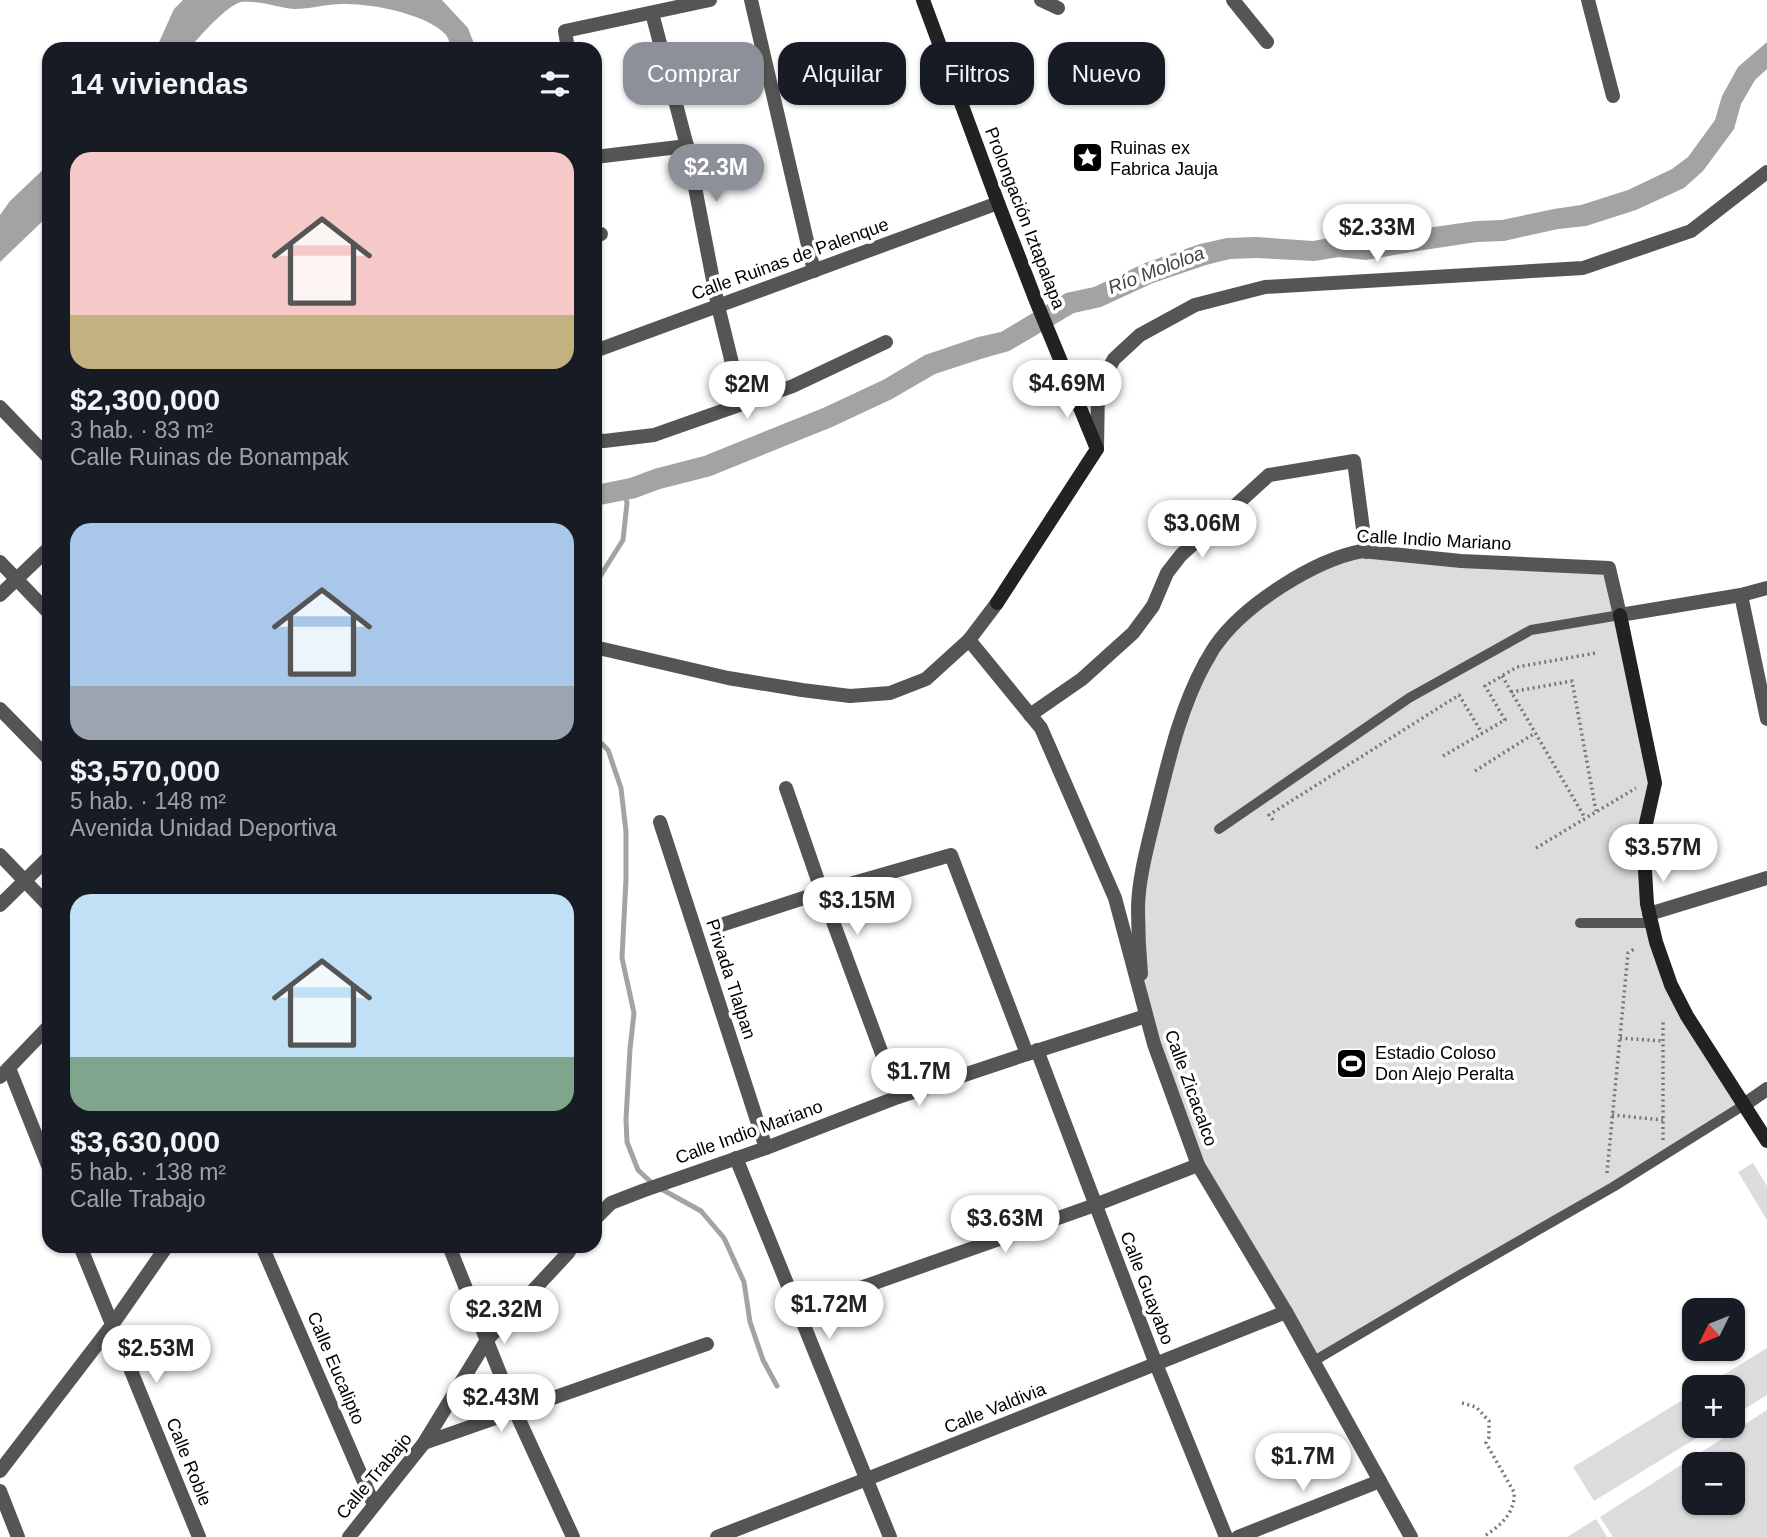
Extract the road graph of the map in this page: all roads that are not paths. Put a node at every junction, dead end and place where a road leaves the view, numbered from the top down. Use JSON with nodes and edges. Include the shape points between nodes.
{"nodes":[{"id":1,"x":710,"y":0,"type":"edge"},
{"id":2,"x":751,"y":0,"type":"edge"},
{"id":3,"x":923,"y":0,"type":"edge"},
{"id":4,"x":1041,"y":0,"type":"edge"},
{"id":5,"x":1234,"y":0,"type":"edge"},
{"id":6,"x":1588,"y":0,"type":"edge"},
{"id":7,"x":1058,"y":8,"type":"dead end"},
{"id":8,"x":652,"y":13,"type":"junction"},
{"id":9,"x":567,"y":42,"type":"edge"},
{"id":10,"x":1267,"y":42,"type":"dead end"},
{"id":11,"x":1613,"y":96,"type":"dead end"},
{"id":12,"x":687,"y":146,"type":"junction"},
{"id":13,"x":602,"y":156,"type":"edge"},
{"id":14,"x":1767,"y":172,"type":"edge"},
{"id":15,"x":998,"y":203,"type":"junction"},
{"id":16,"x":814,"y":271,"type":"junction"},
{"id":17,"x":718,"y":306,"type":"junction"},
{"id":18,"x":886,"y":342,"type":"dead end"},
{"id":19,"x":602,"y":348,"type":"edge"},
{"id":20,"x":743,"y":404,"type":"junction"},
{"id":21,"x":0,"y":407,"type":"edge"},
{"id":22,"x":602,"y":441,"type":"edge"},
{"id":23,"x":1097,"y":449,"type":"junction"},
{"id":24,"x":42,"y":451,"type":"edge"},
{"id":25,"x":1366,"y":552,"type":"junction"},
{"id":26,"x":42,"y":555,"type":"edge"},
{"id":27,"x":0,"y":562,"type":"edge"},
{"id":28,"x":16,"y":579,"type":"junction"},
{"id":29,"x":1767,"y":588,"type":"edge"},
{"id":30,"x":0,"y":595,"type":"edge"},
{"id":31,"x":1741,"y":595,"type":"junction"},
{"id":32,"x":42,"y":605,"type":"edge"},
{"id":33,"x":1620,"y":615,"type":"junction"},
{"id":34,"x":969,"y":640,"type":"junction"},
{"id":35,"x":602,"y":650,"type":"edge"},
{"id":36,"x":0,"y":709,"type":"edge"},
{"id":37,"x":1030,"y":715,"type":"junction"},
{"id":38,"x":1767,"y":719,"type":"edge"},
{"id":39,"x":42,"y":752,"type":"edge"},
{"id":40,"x":786,"y":788,"type":"dead end"},
{"id":41,"x":660,"y":822,"type":"dead end"},
{"id":42,"x":1219,"y":829,"type":"dead end"},
{"id":43,"x":1643,"y":843,"type":"junction"},
{"id":44,"x":0,"y":855,"type":"edge"},
{"id":45,"x":1626,"y":855,"type":"dead end"},
{"id":46,"x":42,"y":865,"type":"edge"},
{"id":47,"x":1767,"y":878,"type":"edge"},
{"id":48,"x":25,"y":881,"type":"junction"},
{"id":49,"x":822,"y":892,"type":"junction"},
{"id":50,"x":42,"y":898,"type":"edge"},
{"id":51,"x":0,"y":905,"type":"edge"},
{"id":52,"x":1650,"y":918,"type":"junction"},
{"id":53,"x":1580,"y":923,"type":"dead end"},
{"id":54,"x":719,"y":926,"type":"dead end"},
{"id":55,"x":1145,"y":1013,"type":"junction"},
{"id":56,"x":42,"y":1033,"type":"edge"},
{"id":57,"x":1032,"y":1052,"type":"junction"},
{"id":58,"x":4,"y":1072,"type":"edge"},
{"id":59,"x":1767,"y":1089,"type":"edge"},
{"id":60,"x":898,"y":1097,"type":"junction"},
{"id":61,"x":1744,"y":1105,"type":"junction"},
{"id":62,"x":1767,"y":1141,"type":"edge"},
{"id":63,"x":766,"y":1148,"type":"junction"},
{"id":64,"x":42,"y":1153,"type":"edge"},
{"id":65,"x":736,"y":1158,"type":"junction"},
{"id":66,"x":1198,"y":1165,"type":"junction"},
{"id":67,"x":1095,"y":1205,"type":"junction"},
{"id":68,"x":602,"y":1212,"type":"edge"},
{"id":69,"x":83,"y":1253,"type":"edge"},
{"id":70,"x":162,"y":1253,"type":"edge"},
{"id":71,"x":265,"y":1253,"type":"edge"},
{"id":72,"x":452,"y":1253,"type":"edge"},
{"id":73,"x":568,"y":1253,"type":"edge"},
{"id":74,"x":798,"y":1310,"type":"junction"},
{"id":75,"x":1286,"y":1312,"type":"junction"},
{"id":76,"x":112,"y":1325,"type":"junction"},
{"id":77,"x":487,"y":1340,"type":"junction"},
{"id":78,"x":707,"y":1344,"type":"dead end"},
{"id":79,"x":1314,"y":1361,"type":"junction"},
{"id":80,"x":1156,"y":1364,"type":"junction"},
{"id":81,"x":515,"y":1410,"type":"junction"},
{"id":82,"x":424,"y":1443,"type":"junction"},
{"id":83,"x":0,"y":1471,"type":"edge"},
{"id":84,"x":867,"y":1479,"type":"junction"},
{"id":85,"x":1380,"y":1481,"type":"junction"},
{"id":86,"x":0,"y":1491,"type":"edge"},
{"id":87,"x":374,"y":1506,"type":"junction"},
{"id":88,"x":18,"y":1537,"type":"edge"},
{"id":89,"x":199,"y":1537,"type":"edge"},
{"id":90,"x":349,"y":1537,"type":"edge"},
{"id":91,"x":573,"y":1537,"type":"edge"},
{"id":92,"x":717,"y":1537,"type":"edge"},
{"id":93,"x":890,"y":1537,"type":"edge"},
{"id":94,"x":1226,"y":1537,"type":"edge"},
{"id":95,"x":1238,"y":1537,"type":"edge"},
{"id":96,"x":1411,"y":1537,"type":"edge"}],
"edges":[{"from":1,"to":8,"type":"street"},
{"from":2,"to":16,"type":"street"},
{"from":3,"to":15,"type":"street","name":"Prolongación Iztapalapa"},
{"from":4,"to":7,"type":"street"},
{"from":5,"to":10,"type":"street"},
{"from":6,"to":11,"type":"street"},
{"from":8,"to":9,"type":"street","via":[[565,31]]},
{"from":8,"to":12,"type":"street"},
{"from":12,"to":13,"type":"street"},
{"from":12,"to":17,"type":"street"},
{"from":14,"to":23,"type":"street","via":[[1691,231],[1583,268],[1265,288],[1195,304],[1140,335],[1114,359],[1098,388]]},
{"from":15,"to":16,"type":"street","name":"Calle Ruinas de Palenque"},
{"from":15,"to":23,"type":"street","name":"Prolongación Iztapalapa"},
{"from":16,"to":17,"type":"street","name":"Calle Ruinas de Palenque"},
{"from":17,"to":19,"type":"street","name":"Calle Ruinas de Palenque"},
{"from":17,"to":20,"type":"street"},
{"from":18,"to":20,"type":"street"},
{"from":20,"to":22,"type":"street","via":[[654,435]]},
{"from":21,"to":24,"type":"street"},
{"from":23,"to":34,"type":"street"},
{"from":25,"to":33,"type":"street","name":"Calle Indio Mariano","via":[[1609,568]]},
{"from":25,"to":37,"type":"street","via":[[1354,461],[1269,475],[1181,555],[1133,633],[1082,679]]},
{"from":25,"to":55,"type":"street","name":"Calle Indio Mariano","via":[[1317,565],[1275,591],[1216,645],[1194,684],[1174,738],[1138,907]]},
{"from":26,"to":28,"type":"street"},
{"from":27,"to":28,"type":"street"},
{"from":28,"to":30,"type":"street"},
{"from":28,"to":32,"type":"street"},
{"from":29,"to":31,"type":"street"},
{"from":31,"to":33,"type":"street"},
{"from":31,"to":38,"type":"street"},
{"from":33,"to":42,"type":"lane","via":[[1531,629],[1409,698]]},
{"from":33,"to":43,"type":"street","via":[[1655,783]]},
{"from":34,"to":35,"type":"street","via":[[926,679],[890,693],[850,696],[728,678]]},
{"from":34,"to":37,"type":"street","name":"Calle Zicacalco"},
{"from":36,"to":39,"type":"street"},
{"from":37,"to":55,"type":"street","name":"Calle Zicacalco","via":[[1041,728],[1115,898]]},
{"from":40,"to":49,"type":"street"},
{"from":41,"to":63,"type":"street","name":"Privada Tlalpan"},
{"from":43,"to":45,"type":"lane"},
{"from":43,"to":52,"type":"street"},
{"from":44,"to":48,"type":"street"},
{"from":46,"to":48,"type":"street"},
{"from":47,"to":52,"type":"street"},
{"from":48,"to":50,"type":"street"},
{"from":48,"to":51,"type":"street"},
{"from":49,"to":54,"type":"street"},
{"from":49,"to":57,"type":"street","name":"Calle Guayabo","via":[[951,855]]},
{"from":49,"to":60,"type":"street"},
{"from":52,"to":53,"type":"lane"},
{"from":52,"to":61,"type":"street","via":[[1671,985]]},
{"from":55,"to":57,"type":"street","name":"Calle Indio Mariano"},
{"from":55,"to":66,"type":"street","name":"Calle Zicacalco"},
{"from":56,"to":58,"type":"street"},
{"from":57,"to":60,"type":"street","name":"Calle Indio Mariano"},
{"from":57,"to":67,"type":"street","name":"Calle Guayabo"},
{"from":58,"to":64,"type":"street"},
{"from":59,"to":61,"type":"street"},
{"from":60,"to":63,"type":"street","name":"Calle Indio Mariano"},
{"from":61,"to":62,"type":"street"},
{"from":61,"to":79,"type":"lane"},
{"from":63,"to":65,"type":"street","name":"Calle Indio Mariano"},
{"from":65,"to":68,"type":"street","name":"Calle Indio Mariano","via":[[611,1203]]},
{"from":65,"to":74,"type":"street"},
{"from":66,"to":67,"type":"street"},
{"from":66,"to":75,"type":"street","name":"Calle Zicacalco"},
{"from":67,"to":74,"type":"street"},
{"from":67,"to":80,"type":"street","name":"Calle Guayabo"},
{"from":69,"to":76,"type":"street","name":"Calle Roble"},
{"from":70,"to":76,"type":"street"},
{"from":71,"to":87,"type":"street","name":"Calle Eucalipto"},
{"from":72,"to":77,"type":"street"},
{"from":73,"to":77,"type":"street"},
{"from":74,"to":84,"type":"street"},
{"from":75,"to":79,"type":"street","name":"Calle Zicacalco"},
{"from":75,"to":80,"type":"street","name":"Calle Valdivia"},
{"from":76,"to":83,"type":"street"},
{"from":76,"to":89,"type":"street","name":"Calle Roble"},
{"from":77,"to":81,"type":"street"},
{"from":77,"to":82,"type":"street"},
{"from":78,"to":81,"type":"street","name":"Calle Trabajo"},
{"from":79,"to":85,"type":"street","name":"Calle Zicacalco"},
{"from":80,"to":84,"type":"street","name":"Calle Valdivia"},
{"from":80,"to":94,"type":"street","name":"Calle Guayabo"},
{"from":81,"to":82,"type":"street","name":"Calle Trabajo"},
{"from":81,"to":91,"type":"street"},
{"from":82,"to":87,"type":"street","name":"Calle Trabajo"},
{"from":84,"to":92,"type":"street","name":"Calle Valdivia"},
{"from":84,"to":93,"type":"street"},
{"from":85,"to":95,"type":"street"},
{"from":85,"to":96,"type":"street","name":"Calle Zicacalco"},
{"from":86,"to":88,"type":"street"},
{"from":87,"to":90,"type":"street","name":"Calle Trabajo"}]}
